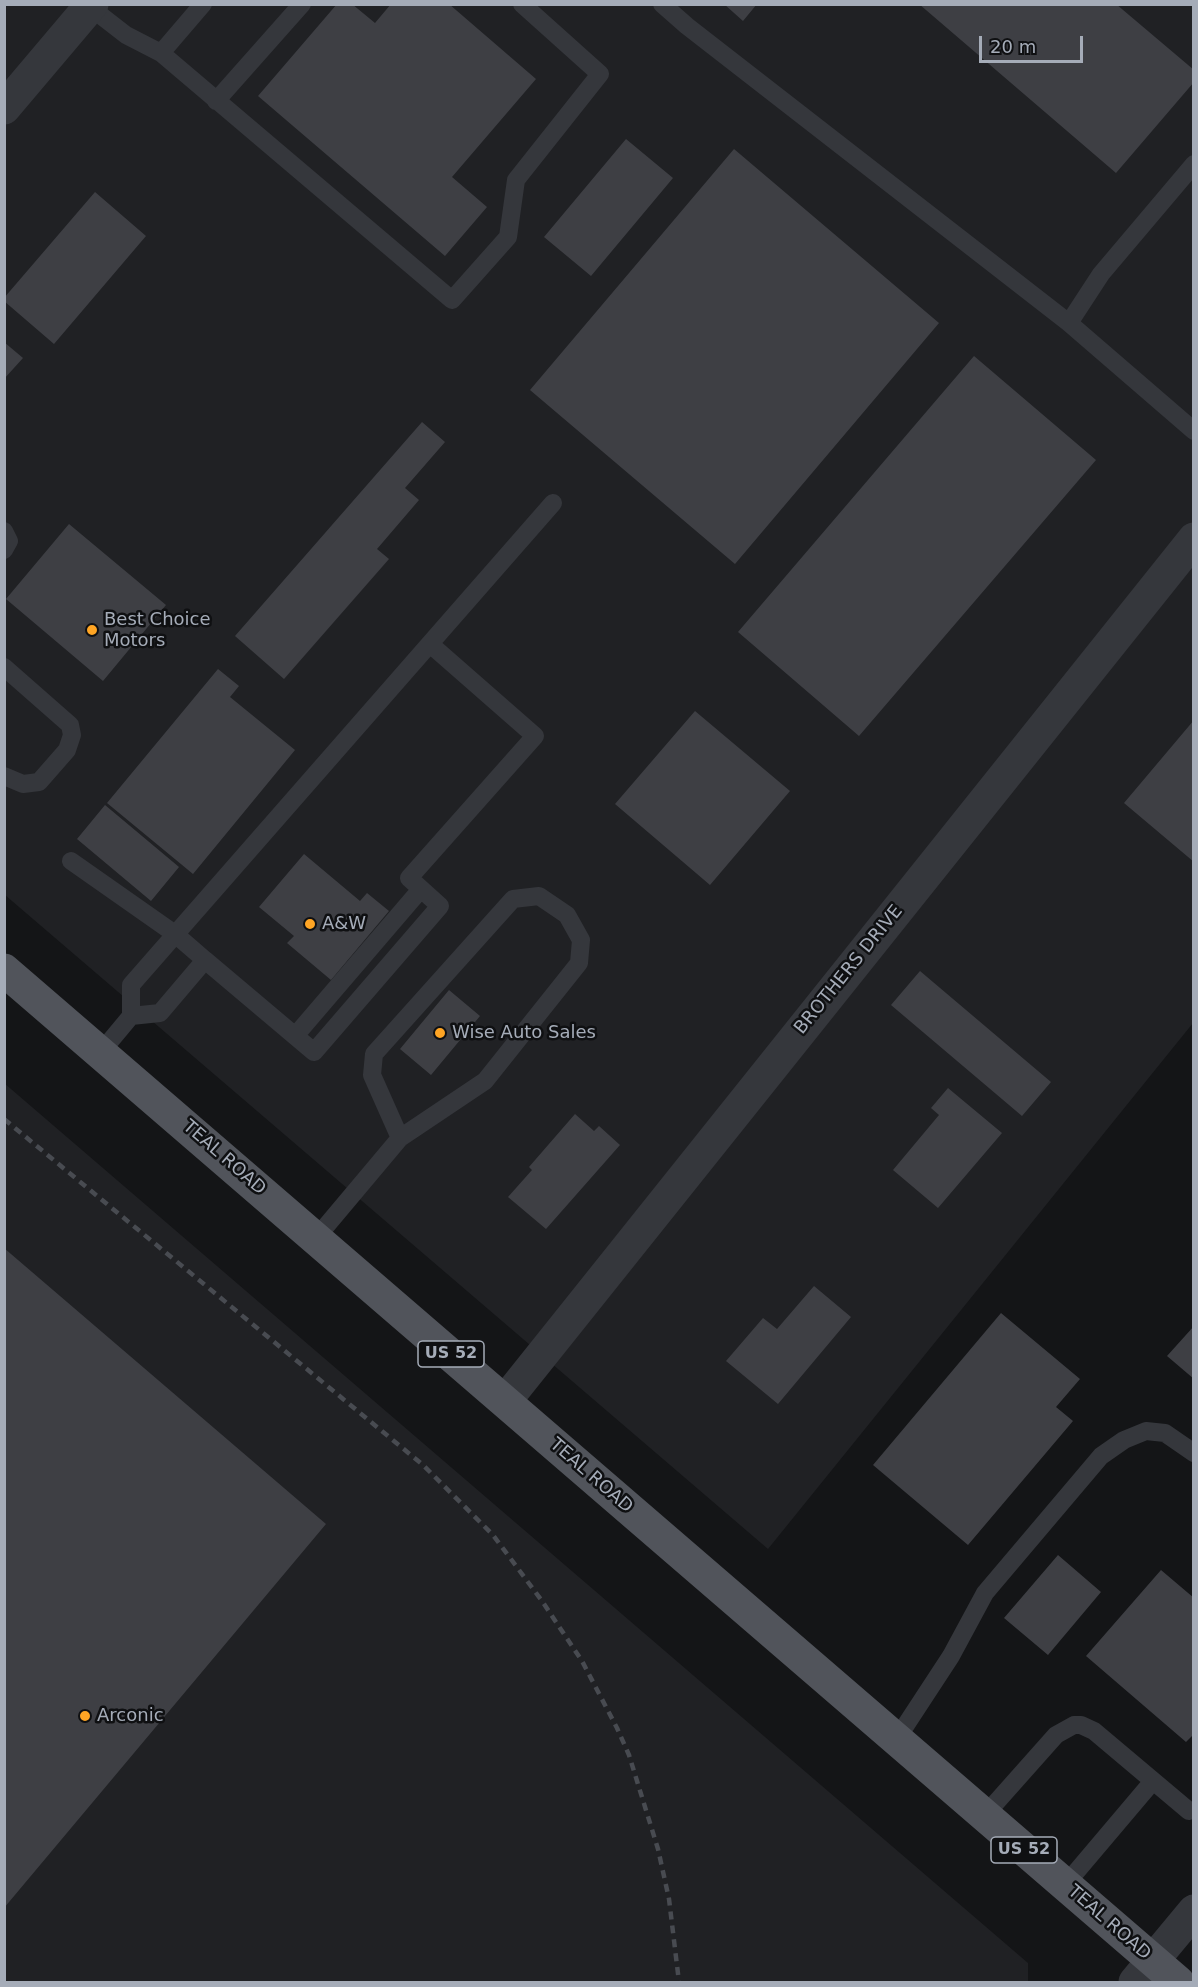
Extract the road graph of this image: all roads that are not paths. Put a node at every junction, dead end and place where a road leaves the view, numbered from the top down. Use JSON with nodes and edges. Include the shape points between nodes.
{"nodes":[{"id":1,"x":203,"y":4,"type":"edge"},
{"id":2,"x":302,"y":4,"type":"edge"},
{"id":3,"x":522,"y":4,"type":"edge"},
{"id":4,"x":662,"y":4,"type":"edge"},
{"id":5,"x":89,"y":6,"type":"edge"},
{"id":6,"x":161,"y":53,"type":"junction"},
{"id":7,"x":216,"y":101,"type":"junction"},
{"id":8,"x":4,"y":108,"type":"edge"},
{"id":9,"x":1194,"y":164,"type":"edge"},
{"id":10,"x":1069,"y":323,"type":"junction"},
{"id":11,"x":1194,"y":430,"type":"edge"},
{"id":12,"x":553,"y":503,"type":"dead end"},
{"id":13,"x":4,"y":531,"type":"edge"},
{"id":14,"x":1194,"y":539,"type":"edge"},
{"id":15,"x":4,"y":550,"type":"edge"},
{"id":16,"x":430,"y":644,"type":"junction"},
{"id":17,"x":4,"y":667,"type":"edge"},
{"id":18,"x":4,"y":776,"type":"edge"},
{"id":19,"x":71,"y":861,"type":"dead end"},
{"id":20,"x":421,"y":890,"type":"junction"},
{"id":21,"x":175,"y":934,"type":"junction"},
{"id":22,"x":205,"y":960,"type":"junction"},
{"id":23,"x":4,"y":970,"type":"edge"},
{"id":24,"x":131,"y":1016,"type":"junction"},
{"id":25,"x":295,"y":1036,"type":"junction"},
{"id":26,"x":101,"y":1052,"type":"junction"},
{"id":27,"x":400,"y":1138,"type":"junction"},
{"id":28,"x":316,"y":1238,"type":"junction"},
{"id":29,"x":505,"y":1401,"type":"junction"},
{"id":30,"x":1194,"y":1453,"type":"edge"},
{"id":31,"x":896,"y":1740,"type":"junction"},
{"id":32,"x":1153,"y":1781,"type":"junction"},
{"id":33,"x":1192,"y":1810,"type":"edge"},
{"id":34,"x":984,"y":1816,"type":"junction"},
{"id":35,"x":1065,"y":1886,"type":"junction"},
{"id":36,"x":1194,"y":1911,"type":"edge"},
{"id":37,"x":1143,"y":1972,"type":"edge"},
{"id":38,"x":1178,"y":1983,"type":"edge"}],
"edges":[{"from":1,"to":6,"type":"lane"},
{"from":2,"to":7,"type":"lane"},
{"from":3,"to":7,"type":"lane","via":[[600,74],[516,180],[508,237],[452,300]]},
{"from":4,"to":10,"type":"lane"},
{"from":5,"to":6,"type":"lane","via":[[126,35]]},
{"from":5,"to":8,"type":"street"},
{"from":6,"to":7,"type":"lane"},
{"from":9,"to":10,"type":"lane","via":[[1101,274]]},
{"from":10,"to":11,"type":"lane"},
{"from":12,"to":16,"type":"lane"},
{"from":13,"to":15,"type":"lane","via":[[9,541]]},
{"from":14,"to":29,"type":"street","name":"BROTHERS DRIVE"},
{"from":16,"to":20,"type":"lane","via":[[535,736],[409,878]]},
{"from":16,"to":21,"type":"lane"},
{"from":17,"to":18,"type":"lane","via":[[70,725],[72,735],[67,750],[39,782],[23,784]]},
{"from":19,"to":21,"type":"lane"},
{"from":20,"to":25,"type":"lane"},
{"from":20,"to":25,"type":"lane","via":[[440,906],[418,932],[314,1052]]},
{"from":21,"to":22,"type":"lane"},
{"from":21,"to":24,"type":"lane","via":[[131,985]]},
{"from":22,"to":24,"type":"lane","via":[[160,1014]]},
{"from":22,"to":25,"type":"lane"},
{"from":23,"to":26,"type":"main road","name":"TEAL ROAD","number":"US 52"},
{"from":24,"to":26,"type":"lane"},
{"from":26,"to":28,"type":"main road","name":"TEAL ROAD","number":"US 52"},
{"from":27,"to":27,"type":"lane","via":[[485,1081],[579,963],[581,940],[567,915],[539,896],[513,899],[374,1054],[372,1075]]},
{"from":27,"to":28,"type":"lane"},
{"from":28,"to":29,"type":"main road","name":"TEAL ROAD","number":"US 52"},
{"from":29,"to":31,"type":"main road","name":"TEAL ROAD","number":"US 52"},
{"from":30,"to":31,"type":"lane","via":[[1165,1433],[1146,1431],[1101,1456],[985,1593],[951,1656]]},
{"from":31,"to":34,"type":"main road","name":"TEAL ROAD","number":"US 52"},
{"from":32,"to":33,"type":"lane"},
{"from":32,"to":34,"type":"lane","via":[[1094,1731],[1074,1725],[1056,1735]]},
{"from":32,"to":35,"type":"lane"},
{"from":34,"to":35,"type":"main road","name":"TEAL ROAD","number":"US 52"},
{"from":35,"to":37,"type":"main road","name":"TEAL ROAD","number":"US 52"},
{"from":36,"to":37,"type":"street"},
{"from":37,"to":38,"type":"main road","name":"TEAL ROAD","number":"US 52"}]}
